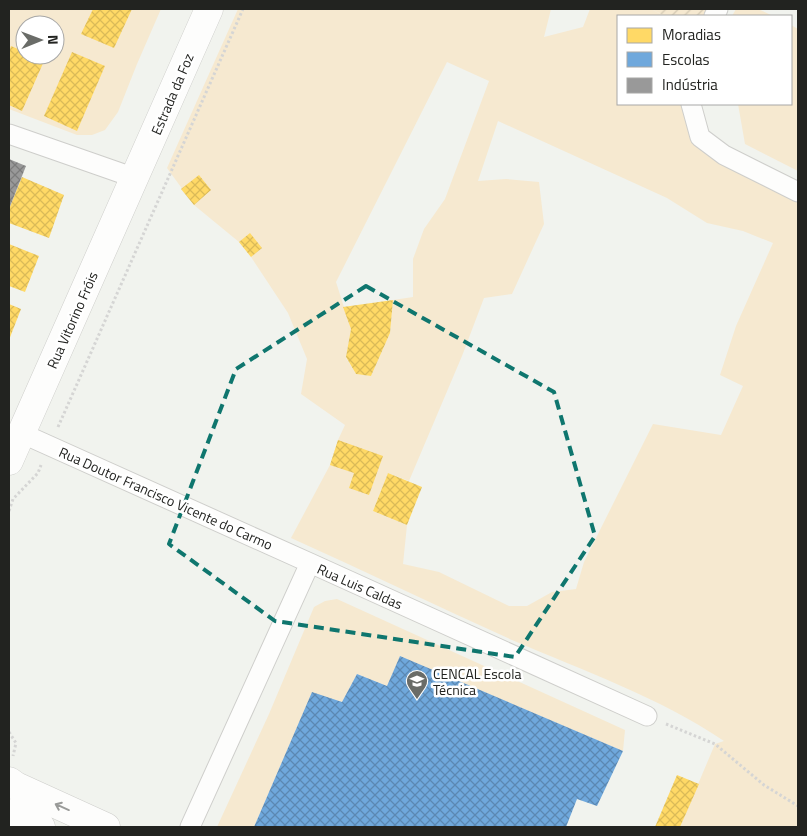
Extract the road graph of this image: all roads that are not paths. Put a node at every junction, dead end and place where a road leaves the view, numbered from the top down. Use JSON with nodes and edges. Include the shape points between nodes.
{"nodes":[{"id":1,"x":209,"y":9,"type":"edge"},
{"id":2,"x":691,"y":105,"type":"edge"},
{"id":3,"x":9,"y":134,"type":"edge"},
{"id":4,"x":135,"y":178,"type":"junction"},
{"id":5,"x":798,"y":192,"type":"edge"},
{"id":6,"x":21,"y":433,"type":"junction"},
{"id":7,"x":9,"y":461,"type":"edge"},
{"id":8,"x":310,"y":564,"type":"junction"},
{"id":9,"x":647,"y":716,"type":"road end"},
{"id":10,"x":9,"y":772,"type":"edge"},
{"id":11,"x":9,"y":813,"type":"edge"},
{"id":12,"x":41,"y":827,"type":"edge"},
{"id":13,"x":106,"y":827,"type":"edge"},
{"id":14,"x":190,"y":827,"type":"edge"}],
"edges":[{"from":1,"to":4,"type":"main road","name":"Estrada da Foz"},
{"from":2,"to":5,"type":"street","via":[[700,137],[724,155]]},
{"from":3,"to":4,"type":"street"},
{"from":4,"to":6,"type":"main road","name":"Rua Vitorino Fróis"},
{"from":6,"to":7,"type":"main road","name":"Rua Vitorino Fróis"},
{"from":6,"to":8,"type":"street","name":"Rua Doutor Francisco Vicente do Carmo"},
{"from":8,"to":9,"type":"street","name":"Rua Luis Caldas"},
{"from":8,"to":14,"type":"street","name":"Rua Luis Caldas"},
{"from":13,"to":10,"type":"main road","one_way":true,"via":[[16,786]]},
{"from":11,"to":12,"type":"main road"}]}
